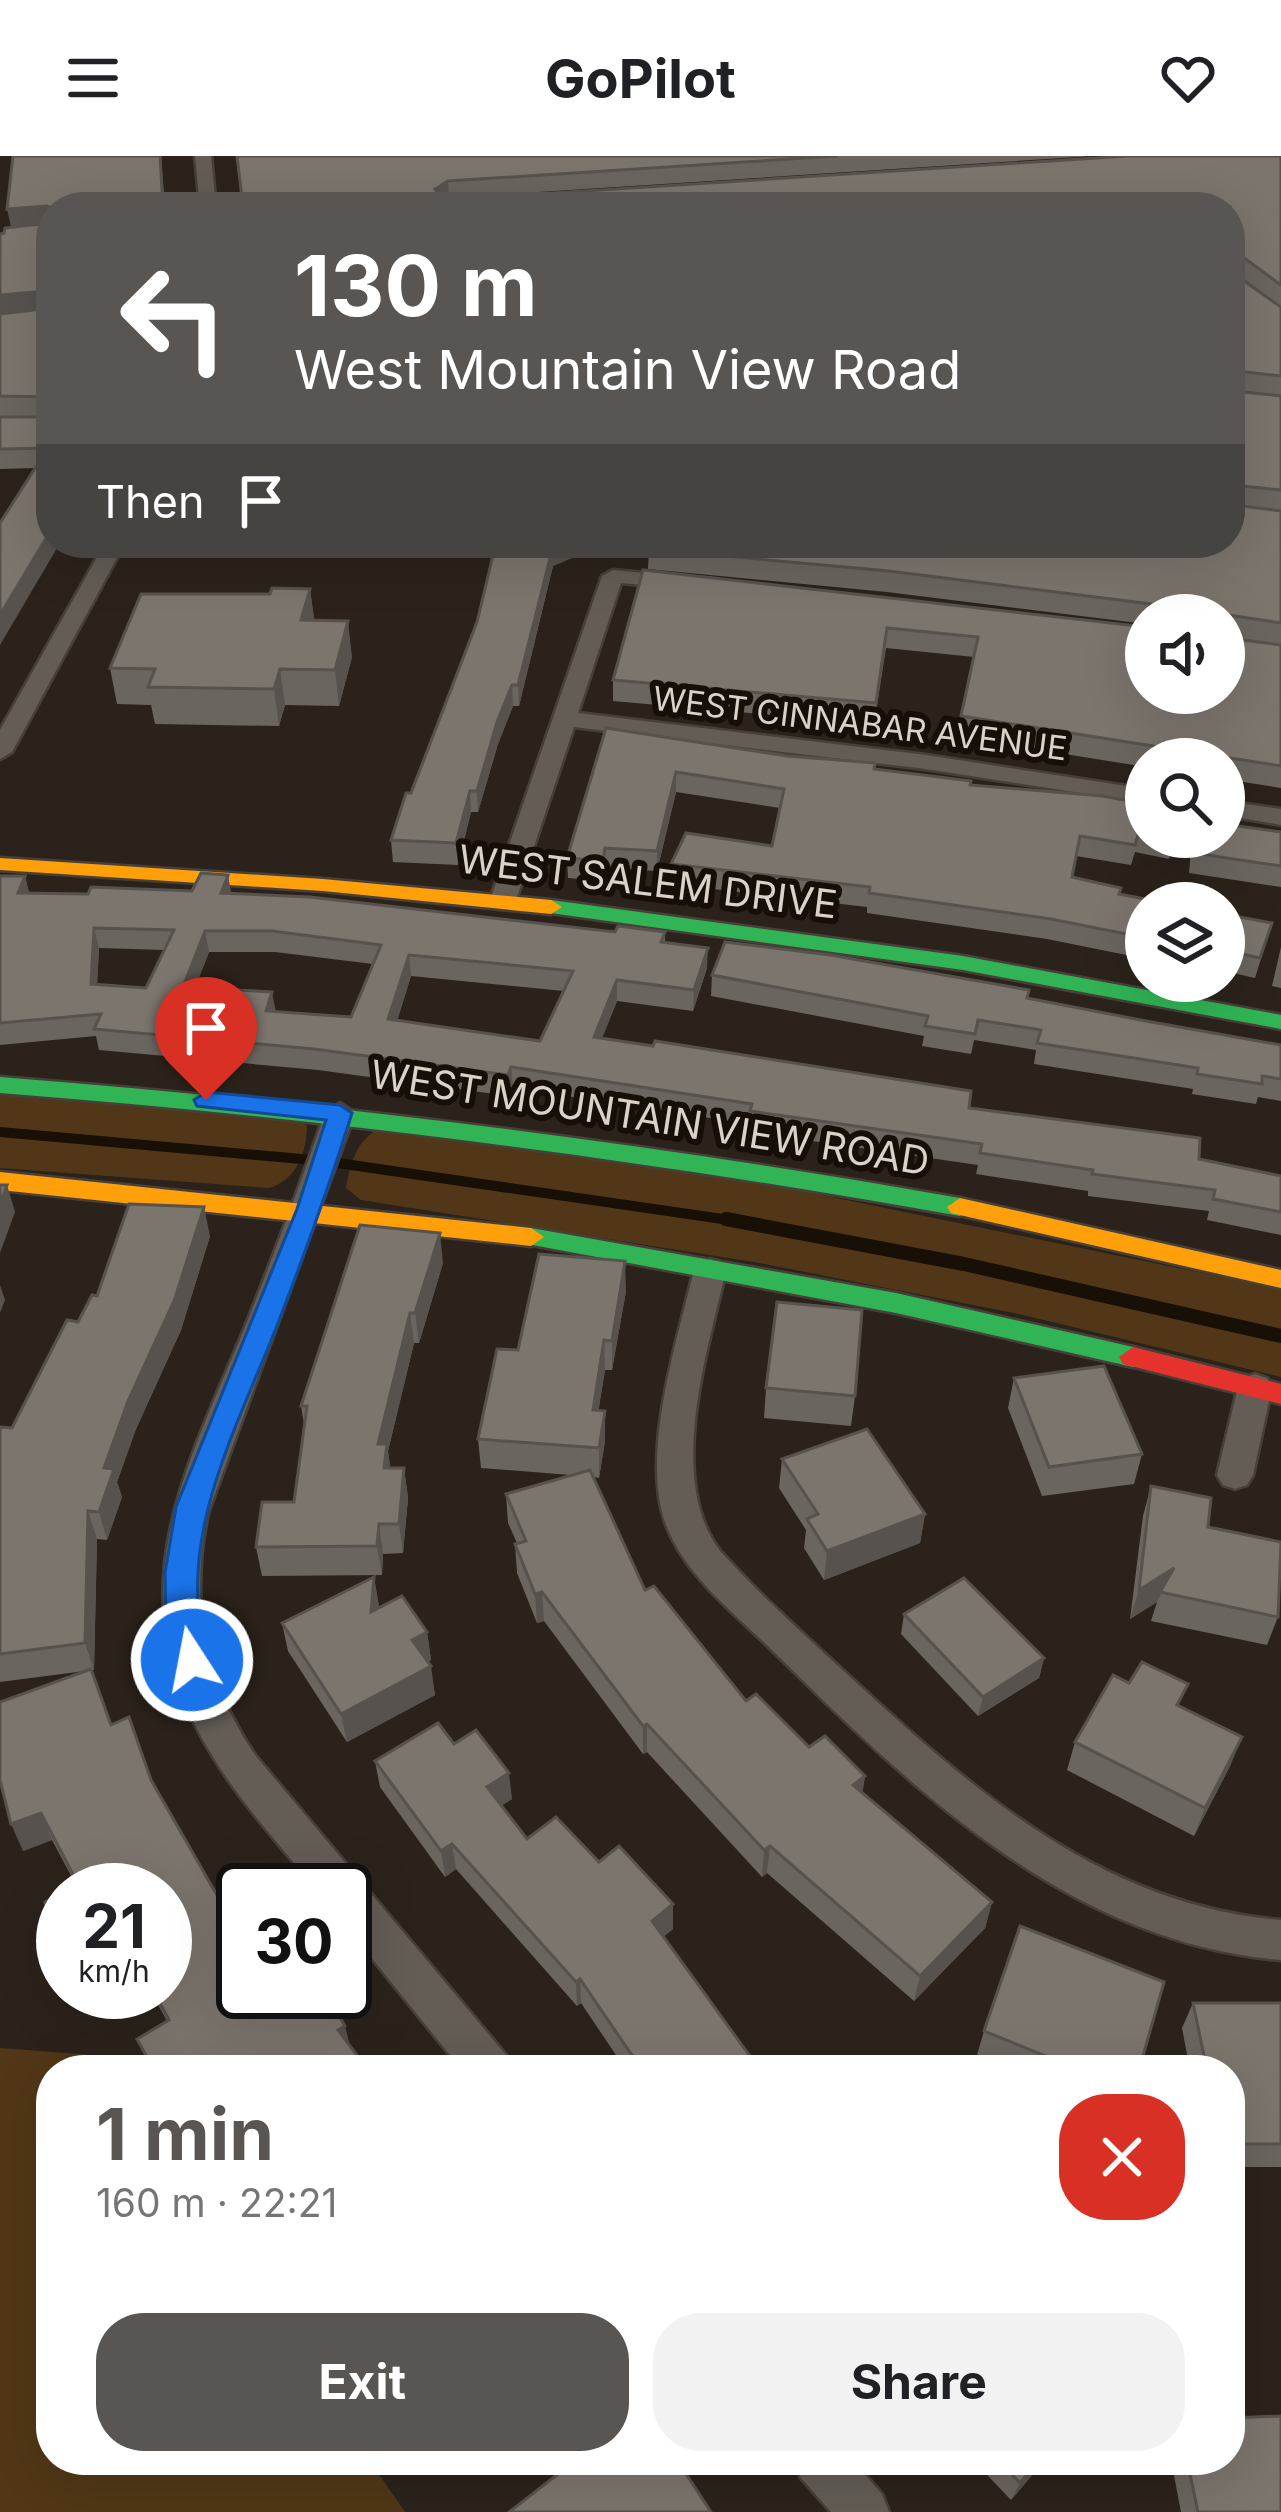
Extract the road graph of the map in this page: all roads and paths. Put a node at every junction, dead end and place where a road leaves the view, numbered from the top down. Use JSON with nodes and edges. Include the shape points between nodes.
{"nodes":[{"id":1,"x":203,"y":156,"type":"edge"},
{"id":2,"x":207,"y":192,"type":"edge"},
{"id":3,"x":107,"y":558,"type":"edge"},
{"id":4,"x":706,"y":585,"type":"edge"},
{"id":5,"x":565,"y":719,"type":"junction"},
{"id":6,"x":0,"y":752,"type":"edge"},
{"id":7,"x":1125,"y":793,"type":"edge"},
{"id":8,"x":1245,"y":812,"type":"edge"},
{"id":9,"x":1281,"y":818,"type":"edge"},
{"id":10,"x":0,"y":864,"type":"edge"},
{"id":11,"x":503,"y":900,"type":"junction"},
{"id":12,"x":1281,"y":1022,"type":"edge"},
{"id":13,"x":0,"y":1085,"type":"edge"},
{"id":14,"x":340,"y":1113,"type":"junction"},
{"id":15,"x":0,"y":1180,"type":"edge"},
{"id":16,"x":310,"y":1209,"type":"junction"},
{"id":17,"x":710,"y":1270,"type":"junction"},
{"id":18,"x":1281,"y":1280,"type":"edge"},
{"id":19,"x":1268,"y":1390,"type":"edge"},
{"id":20,"x":1235,"y":1475,"type":"dead end"},
{"id":21,"x":320,"y":1863,"type":"edge"},
{"id":22,"x":372,"y":1926,"type":"edge"},
{"id":23,"x":1281,"y":1940,"type":"edge"},
{"id":24,"x":478,"y":2055,"type":"edge"},
{"id":25,"x":832,"y":2475,"type":"edge"},
{"id":26,"x":864,"y":2512,"type":"edge"}],
"edges":[{"from":1,"to":2,"type":"street"},
{"from":3,"to":6,"type":"street"},
{"from":4,"to":5,"type":"street","via":[[613,576]]},
{"from":5,"to":7,"type":"street","name":"WEST CINNABAR AVENUE"},
{"from":5,"to":11,"type":"street"},
{"from":8,"to":9,"type":"street"},
{"from":10,"to":11,"type":"street","name":"WEST SALEM DRIVE"},
{"from":11,"to":12,"type":"street","name":"WEST SALEM DRIVE","via":[[838,943]]},
{"from":13,"to":14,"type":"street","name":"WEST MOUNTAIN VIEW ROAD"},
{"from":14,"to":16,"type":"street"},
{"from":14,"to":18,"type":"street","name":"WEST MOUNTAIN VIEW ROAD","via":[[846,1186]]},
{"from":15,"to":16,"type":"street"},
{"from":16,"to":17,"type":"street","via":[[501,1232]]},
{"from":16,"to":21,"type":"street","via":[[191,1507],[180,1573],[182,1626],[213,1721]]},
{"from":17,"to":19,"type":"street","via":[[918,1308]]},
{"from":17,"to":23,"type":"street","via":[[674,1487],[702,1556],[844,1696],[1018,1842],[1148,1912]]},
{"from":19,"to":20,"type":"street"},
{"from":22,"to":24,"type":"street"},
{"from":25,"to":26,"type":"street"}]}
